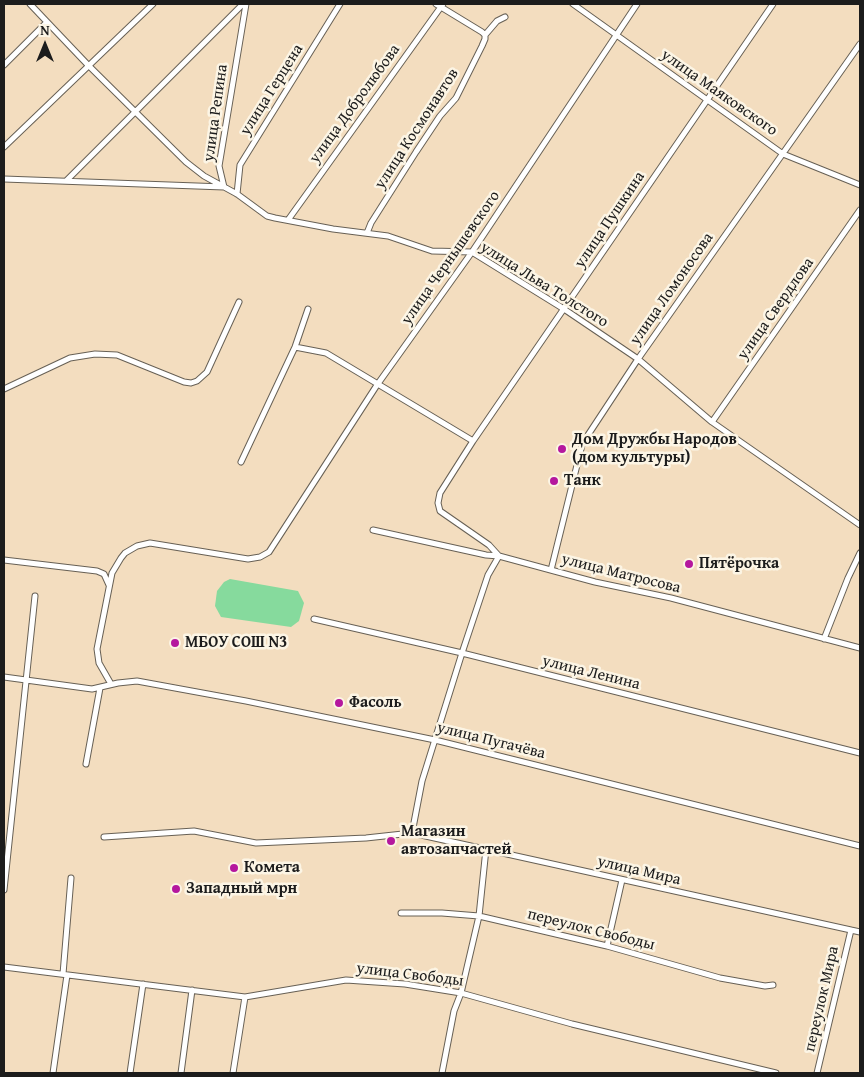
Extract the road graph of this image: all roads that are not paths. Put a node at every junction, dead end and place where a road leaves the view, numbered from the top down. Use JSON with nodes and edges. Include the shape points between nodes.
{"nodes":[{"id":1,"x":30,"y":4,"type":"edge"},
{"id":2,"x":153,"y":4,"type":"edge"},
{"id":3,"x":244,"y":4,"type":"edge"},
{"id":4,"x":340,"y":4,"type":"edge"},
{"id":5,"x":573,"y":4,"type":"edge"},
{"id":6,"x":636,"y":4,"type":"edge"},
{"id":7,"x":773,"y":4,"type":"edge"},
{"id":8,"x":440,"y":5,"type":"edge"},
{"id":9,"x":505,"y":17,"type":"dead end"},
{"id":10,"x":47,"y":22,"type":"junction"},
{"id":11,"x":616,"y":34,"type":"junction"},
{"id":12,"x":485,"y":35,"type":"junction"},
{"id":13,"x":860,"y":44,"type":"edge"},
{"id":14,"x":4,"y":65,"type":"edge"},
{"id":15,"x":88,"y":65,"type":"junction"},
{"id":16,"x":708,"y":100,"type":"junction"},
{"id":17,"x":135,"y":112,"type":"junction"},
{"id":18,"x":4,"y":147,"type":"edge"},
{"id":19,"x":783,"y":154,"type":"junction"},
{"id":20,"x":4,"y":179,"type":"edge"},
{"id":21,"x":66,"y":181,"type":"junction"},
{"id":22,"x":860,"y":185,"type":"edge"},
{"id":23,"x":224,"y":187,"type":"junction"},
{"id":24,"x":237,"y":194,"type":"junction"},
{"id":25,"x":860,"y":210,"type":"edge"},
{"id":26,"x":288,"y":220,"type":"junction"},
{"id":27,"x":367,"y":233,"type":"junction"},
{"id":28,"x":472,"y":252,"type":"junction"},
{"id":29,"x":239,"y":302,"type":"dead end"},
{"id":30,"x":308,"y":309,"type":"dead end"},
{"id":31,"x":564,"y":309,"type":"junction"},
{"id":32,"x":295,"y":347,"type":"junction"},
{"id":33,"x":638,"y":359,"type":"junction"},
{"id":34,"x":377,"y":384,"type":"junction"},
{"id":35,"x":4,"y":389,"type":"edge"},
{"id":36,"x":712,"y":422,"type":"junction"},
{"id":37,"x":473,"y":441,"type":"junction"},
{"id":38,"x":241,"y":462,"type":"dead end"},
{"id":39,"x":860,"y":525,"type":"edge"},
{"id":40,"x":374,"y":530,"type":"dead end"},
{"id":41,"x":860,"y":553,"type":"edge"},
{"id":42,"x":499,"y":556,"type":"junction"},
{"id":43,"x":4,"y":560,"type":"edge"},
{"id":44,"x":551,"y":570,"type":"junction"},
{"id":45,"x":109,"y":585,"type":"junction"},
{"id":46,"x":35,"y":596,"type":"dead end"},
{"id":47,"x":314,"y":619,"type":"dead end"},
{"id":48,"x":824,"y":640,"type":"junction"},
{"id":49,"x":860,"y":648,"type":"edge"},
{"id":50,"x":462,"y":653,"type":"junction"},
{"id":51,"x":4,"y":677,"type":"edge"},
{"id":52,"x":26,"y":680,"type":"junction"},
{"id":53,"x":112,"y":684,"type":"junction"},
{"id":54,"x":100,"y":688,"type":"junction"},
{"id":55,"x":435,"y":740,"type":"junction"},
{"id":56,"x":860,"y":754,"type":"edge"},
{"id":57,"x":86,"y":764,"type":"dead end"},
{"id":58,"x":412,"y":832,"type":"junction"},
{"id":59,"x":104,"y":837,"type":"dead end"},
{"id":60,"x":860,"y":846,"type":"edge"},
{"id":61,"x":486,"y":849,"type":"junction"},
{"id":62,"x":71,"y":878,"type":"dead end"},
{"id":63,"x":622,"y":880,"type":"junction"},
{"id":64,"x":4,"y":890,"type":"edge"},
{"id":65,"x":401,"y":913,"type":"dead end"},
{"id":66,"x":479,"y":916,"type":"junction"},
{"id":67,"x":851,"y":930,"type":"junction"},
{"id":68,"x":860,"y":932,"type":"edge"},
{"id":69,"x":607,"y":946,"type":"junction"},
{"id":70,"x":4,"y":967,"type":"edge"},
{"id":71,"x":65,"y":975,"type":"junction"},
{"id":72,"x":143,"y":984,"type":"junction"},
{"id":73,"x":773,"y":986,"type":"dead end"},
{"id":74,"x":192,"y":990,"type":"junction"},
{"id":75,"x":460,"y":993,"type":"junction"},
{"id":76,"x":245,"y":997,"type":"junction"},
{"id":77,"x":53,"y":1073,"type":"edge"},
{"id":78,"x":130,"y":1073,"type":"edge"},
{"id":79,"x":181,"y":1073,"type":"edge"},
{"id":80,"x":233,"y":1073,"type":"edge"},
{"id":81,"x":442,"y":1073,"type":"edge"},
{"id":82,"x":776,"y":1073,"type":"edge"},
{"id":83,"x":817,"y":1073,"type":"edge"}],
"edges":[{"from":1,"to":10,"type":"street","name":"улица Льва Толстого"},
{"from":2,"to":15,"type":"street"},
{"from":3,"to":17,"type":"street","name":"улица Репина"},
{"from":3,"to":23,"type":"street","name":"улица Репина","via":[[219,166]]},
{"from":4,"to":24,"type":"street","name":"улица Герцена","via":[[240,165]]},
{"from":5,"to":11,"type":"street","name":"улица Маяковского"},
{"from":6,"to":11,"type":"street","name":"улица Чернышевского"},
{"from":7,"to":16,"type":"street","name":"улица Пушкина"},
{"from":8,"to":12,"type":"street"},
{"from":8,"to":26,"type":"street","name":"улица Добролюбова"},
{"from":9,"to":12,"type":"street","name":"улица Космонавтов"},
{"from":10,"to":14,"type":"street"},
{"from":10,"to":15,"type":"street","name":"улица Льва Толстого"},
{"from":11,"to":16,"type":"street","name":"улица Маяковского"},
{"from":11,"to":28,"type":"street","name":"улица Чернышевского"},
{"from":12,"to":27,"type":"street","name":"улица Космонавтов","via":[[456,98],[440,116]]},
{"from":13,"to":19,"type":"street","name":"улица Ломоносова"},
{"from":15,"to":17,"type":"street","name":"улица Льва Толстого"},
{"from":15,"to":18,"type":"street"},
{"from":16,"to":19,"type":"street","name":"улица Маяковского"},
{"from":16,"to":31,"type":"street","name":"улица Пушкина"},
{"from":17,"to":21,"type":"street","name":"улица Репина"},
{"from":17,"to":23,"type":"street","name":"улица Льва Толстого","via":[[186,162]]},
{"from":19,"to":22,"type":"street","name":"улица Маяковского"},
{"from":19,"to":33,"type":"street","name":"улица Ломоносова"},
{"from":20,"to":21,"type":"street","name":"улица Репина"},
{"from":21,"to":23,"type":"street","name":"улица Репина"},
{"from":23,"to":24,"type":"street","name":"улица Льва Толстого"},
{"from":24,"to":26,"type":"street","name":"улица Льва Толстого","via":[[267,216]]},
{"from":25,"to":36,"type":"street","name":"улица Свердлова"},
{"from":26,"to":27,"type":"street","name":"улица Льва Толстого","via":[[333,230]]},
{"from":27,"to":28,"type":"street","name":"улица Льва Толстого","via":[[388,236],[432,251]]},
{"from":28,"to":31,"type":"street","name":"улица Льва Толстого"},
{"from":28,"to":34,"type":"street","name":"улица Чернышевского"},
{"from":29,"to":35,"type":"street","via":[[207,372],[197,381],[184,382],[117,356],[96,354],[70,358]]},
{"from":30,"to":32,"type":"street"},
{"from":31,"to":33,"type":"street","name":"улица Льва Толстого"},
{"from":31,"to":37,"type":"street","name":"улица Пушкина"},
{"from":32,"to":34,"type":"street","via":[[321,351]]},
{"from":32,"to":38,"type":"street"},
{"from":33,"to":36,"type":"street","name":"улица Льва Толстого"},
{"from":33,"to":44,"type":"street","name":"улица Ломоносова","via":[[582,445]]},
{"from":34,"to":37,"type":"street"},
{"from":34,"to":45,"type":"street","name":"улица Чернышевского","via":[[269,552],[248,559],[143,544],[120,558]]},
{"from":36,"to":39,"type":"street","name":"улица Льва Толстого"},
{"from":37,"to":42,"type":"street","name":"улица Пушкина","via":[[440,493],[440,512],[489,545]]},
{"from":40,"to":42,"type":"street","name":"улица Матросова"},
{"from":41,"to":48,"type":"street"},
{"from":42,"to":44,"type":"street","name":"улица Матросова"},
{"from":42,"to":50,"type":"street","via":[[488,575]]},
{"from":43,"to":45,"type":"street","via":[[97,570],[104,574]]},
{"from":44,"to":48,"type":"street","name":"улица Матросова","via":[[671,598]]},
{"from":45,"to":53,"type":"street","via":[[97,657]]},
{"from":46,"to":52,"type":"street"},
{"from":47,"to":50,"type":"street","name":"улица Ленина"},
{"from":48,"to":49,"type":"street","name":"улица Матросова"},
{"from":50,"to":55,"type":"street"},
{"from":50,"to":56,"type":"street","name":"улица Ленина"},
{"from":51,"to":52,"type":"street"},
{"from":52,"to":54,"type":"street"},
{"from":52,"to":64,"type":"street"},
{"from":53,"to":54,"type":"street","name":"улица Пугачёва"},
{"from":53,"to":55,"type":"street","name":"улица Пугачёва","via":[[137,682]]},
{"from":54,"to":57,"type":"street"},
{"from":55,"to":58,"type":"street"},
{"from":55,"to":60,"type":"street","name":"улица Пугачёва"},
{"from":58,"to":59,"type":"street","via":[[366,838],[256,843],[194,831]]},
{"from":58,"to":61,"type":"street","name":"улица Мира"},
{"from":61,"to":63,"type":"street","name":"улица Мира"},
{"from":61,"to":66,"type":"street"},
{"from":62,"to":71,"type":"street"},
{"from":63,"to":67,"type":"street","name":"улица Мира"},
{"from":63,"to":69,"type":"street"},
{"from":65,"to":66,"type":"street","name":"переулок Свободы"},
{"from":66,"to":69,"type":"street","name":"переулок Свободы"},
{"from":66,"to":75,"type":"street"},
{"from":67,"to":68,"type":"street","name":"улица Мира"},
{"from":67,"to":83,"type":"street","name":"переулок Мира"},
{"from":69,"to":73,"type":"street","name":"переулок Свободы","via":[[720,978]]},
{"from":70,"to":71,"type":"street","name":"улица Свободы"},
{"from":71,"to":72,"type":"street","name":"улица Свободы"},
{"from":71,"to":77,"type":"street"},
{"from":72,"to":74,"type":"street","name":"улица Свободы"},
{"from":72,"to":78,"type":"street"},
{"from":74,"to":76,"type":"street","name":"улица Свободы"},
{"from":74,"to":79,"type":"street"},
{"from":75,"to":76,"type":"street","name":"улица Свободы","via":[[405,984],[346,980]]},
{"from":75,"to":81,"type":"street"},
{"from":75,"to":82,"type":"street","name":"улица Свободы","via":[[572,1024]]},
{"from":76,"to":80,"type":"street"}]}
